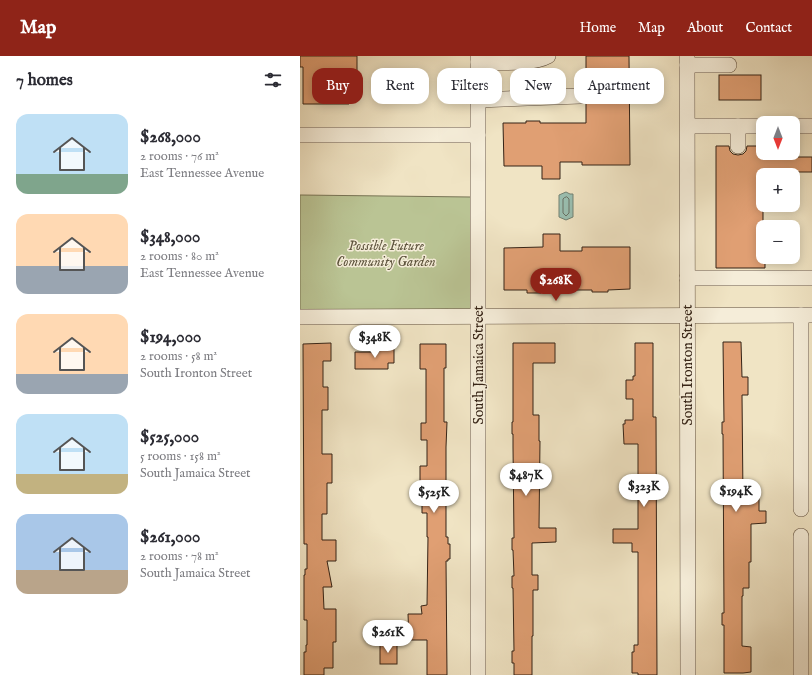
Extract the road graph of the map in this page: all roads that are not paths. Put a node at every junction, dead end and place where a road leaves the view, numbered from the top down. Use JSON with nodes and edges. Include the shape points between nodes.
{"nodes":[{"id":1,"x":548,"y":56,"type":"edge"},
{"id":2,"x":478,"y":59,"type":"edge"},
{"id":3,"x":687,"y":60,"type":"edge"},
{"id":4,"x":729,"y":65,"type":"dead end"},
{"id":5,"x":574,"y":96,"type":"edge"},
{"id":6,"x":502,"y":99,"type":"edge"},
{"id":7,"x":478,"y":104,"type":"edge"},
{"id":8,"x":688,"y":126,"type":"junction"},
{"id":9,"x":738,"y":126,"type":"junction"},
{"id":10,"x":756,"y":126,"type":"edge"},
{"id":11,"x":800,"y":126,"type":"edge"},
{"id":12,"x":812,"y":126,"type":"edge"},
{"id":13,"x":300,"y":135,"type":"edge"},
{"id":14,"x":478,"y":135,"type":"junction"},
{"id":15,"x":738,"y":146,"type":"dead end"},
{"id":16,"x":687,"y":278,"type":"junction"},
{"id":17,"x":812,"y":278,"type":"edge"},
{"id":18,"x":687,"y":315,"type":"junction"},
{"id":19,"x":807,"y":315,"type":"edge"},
{"id":20,"x":478,"y":316,"type":"junction"},
{"id":21,"x":300,"y":317,"type":"edge"},
{"id":22,"x":801,"y":509,"type":"dead end"},
{"id":23,"x":801,"y":536,"type":"dead end"},
{"id":24,"x":478,"y":675,"type":"edge"},
{"id":25,"x":688,"y":675,"type":"edge"},
{"id":26,"x":801,"y":675,"type":"edge"}],
"edges":[{"from":1,"to":2,"type":"street","via":[[530,61]]},
{"from":3,"to":4,"type":"street"},
{"from":3,"to":8,"type":"street","name":"South Ironton Street"},
{"from":5,"to":6,"type":"street"},
{"from":7,"to":14,"type":"street","name":"South Jamaica Street"},
{"from":8,"to":9,"type":"street"},
{"from":8,"to":16,"type":"street","name":"South Ironton Street"},
{"from":9,"to":10,"type":"street"},
{"from":9,"to":15,"type":"street"},
{"from":11,"to":12,"type":"street"},
{"from":13,"to":14,"type":"street"},
{"from":14,"to":20,"type":"street","name":"South Jamaica Street"},
{"from":16,"to":17,"type":"street"},
{"from":16,"to":18,"type":"street","name":"South Ironton Street"},
{"from":18,"to":19,"type":"street"},
{"from":18,"to":20,"type":"street"},
{"from":18,"to":25,"type":"street","name":"South Ironton Street"},
{"from":19,"to":22,"type":"street"},
{"from":20,"to":21,"type":"street"},
{"from":20,"to":24,"type":"street","name":"South Jamaica Street"},
{"from":23,"to":26,"type":"street"}]}
